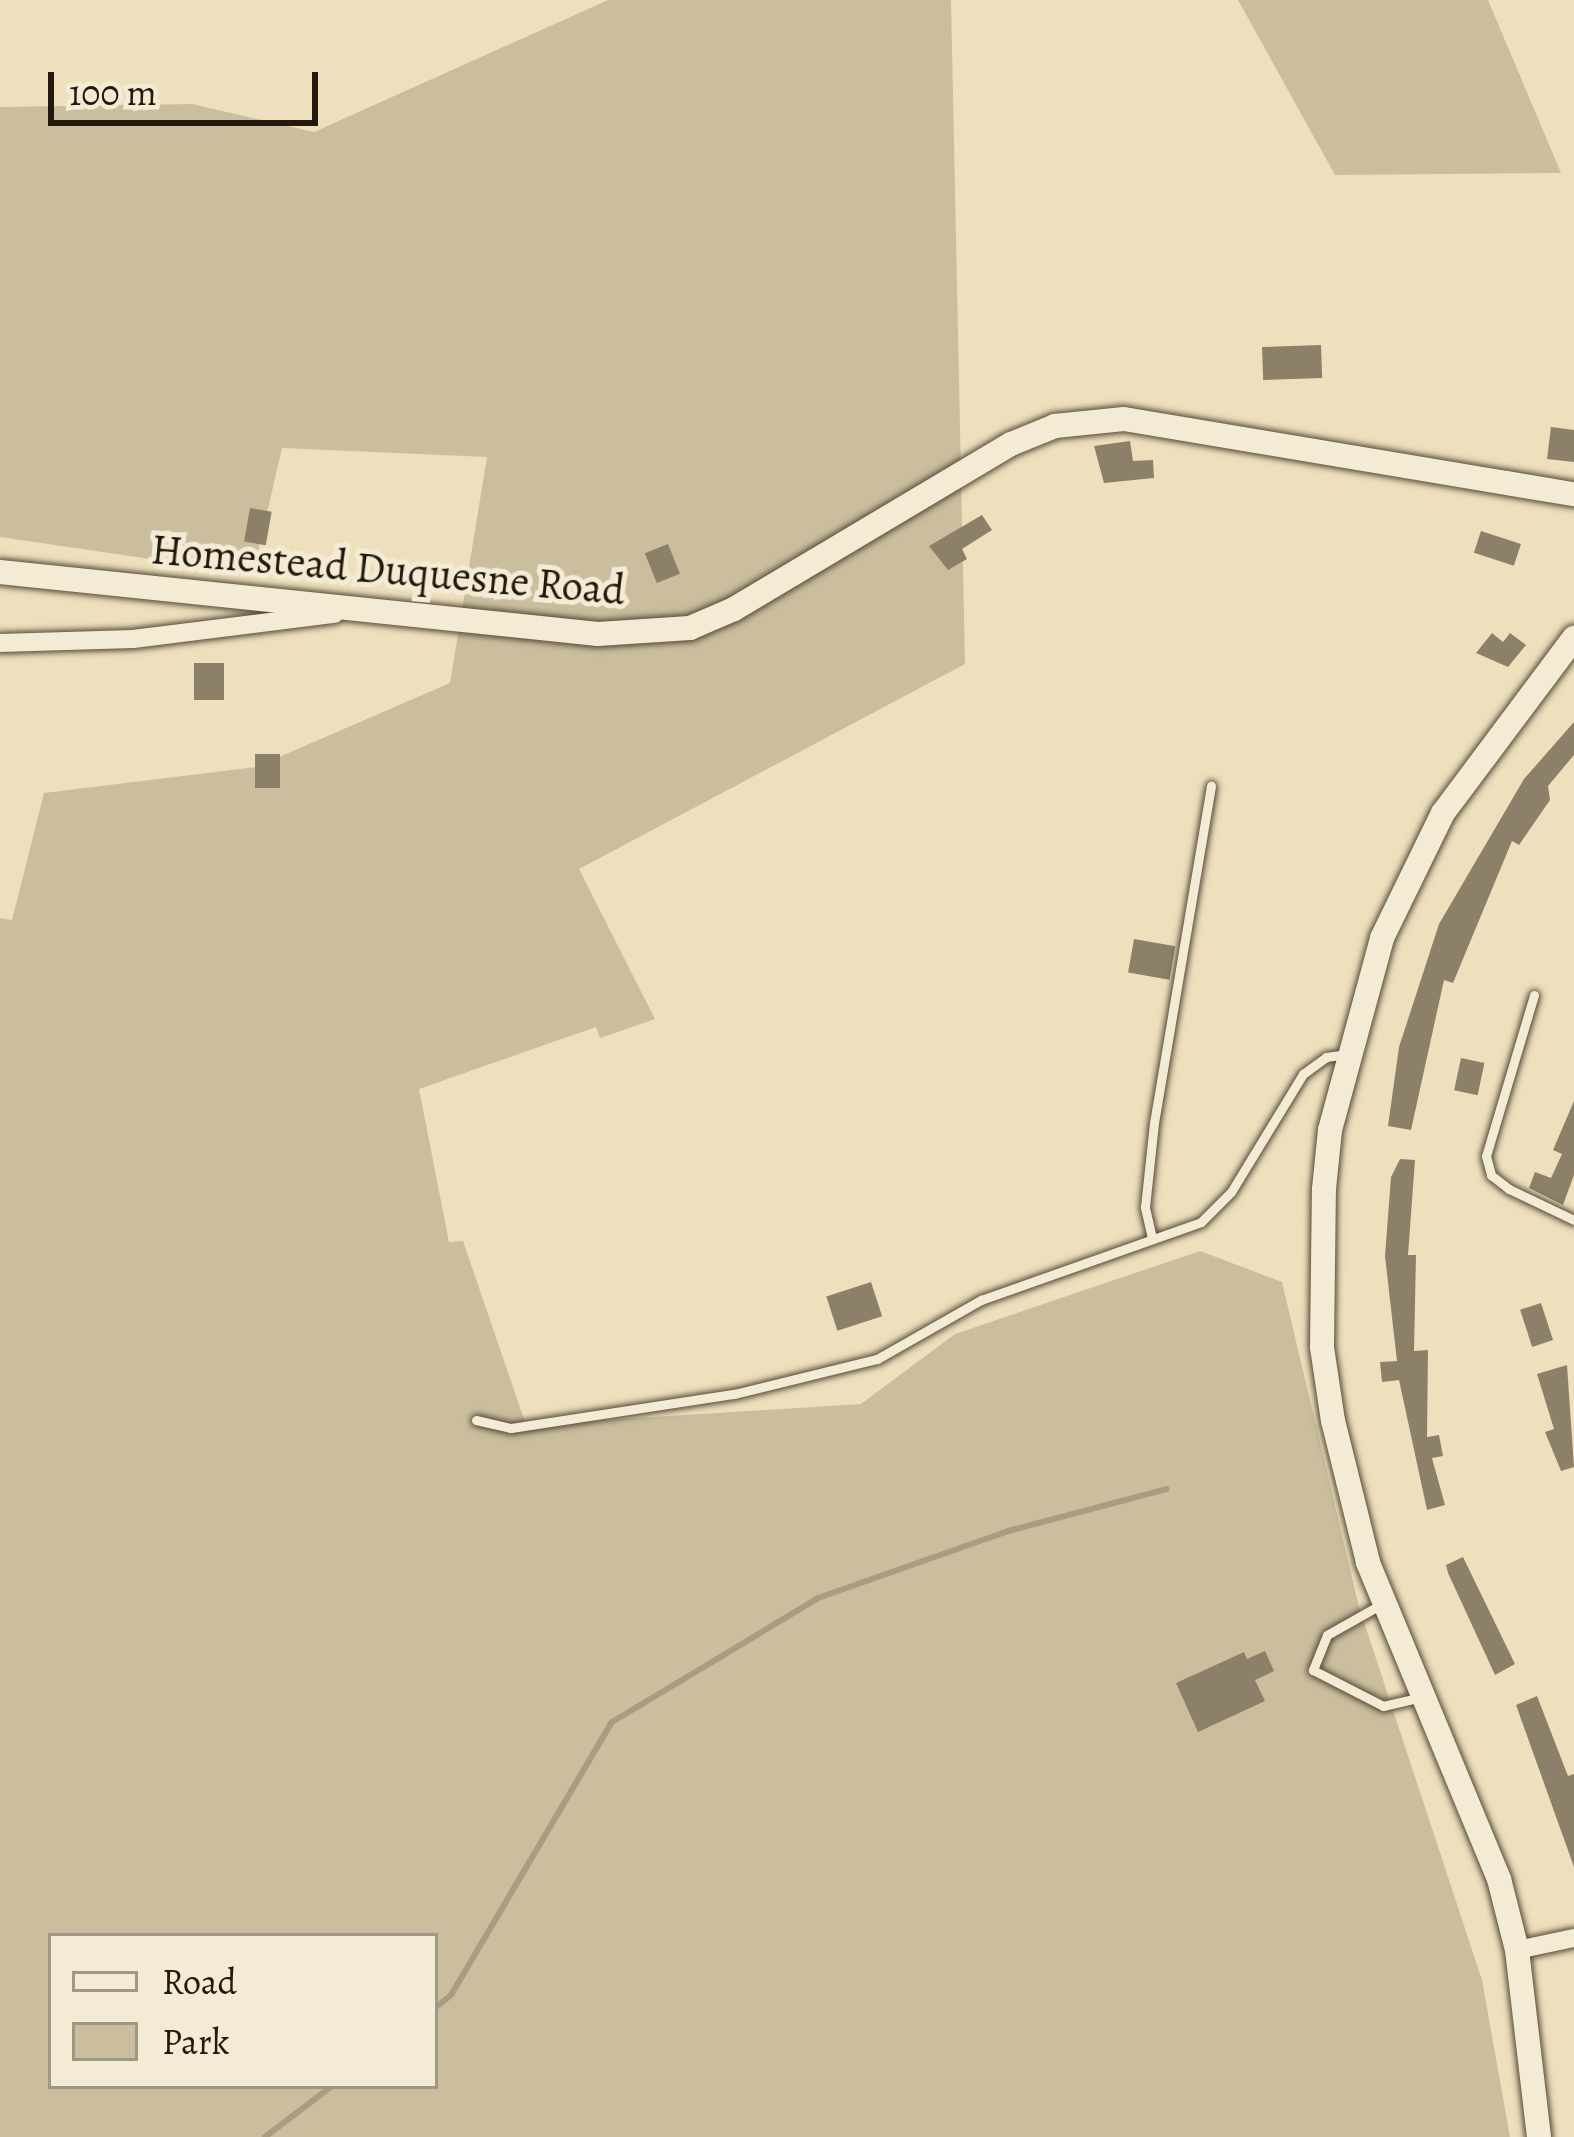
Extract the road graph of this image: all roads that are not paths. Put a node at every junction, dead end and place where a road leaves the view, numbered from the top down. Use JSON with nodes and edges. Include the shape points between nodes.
{"nodes":[{"id":1,"x":1574,"y":494,"type":"edge"},
{"id":2,"x":0,"y":572,"type":"edge"},
{"id":3,"x":344,"y":613,"type":"junction"},
{"id":4,"x":1574,"y":638,"type":"edge"},
{"id":5,"x":0,"y":643,"type":"edge"},
{"id":6,"x":1211,"y":786,"type":"dead end"},
{"id":7,"x":1534,"y":995,"type":"dead end"},
{"id":8,"x":1348,"y":1054,"type":"junction"},
{"id":9,"x":1574,"y":1220,"type":"edge"},
{"id":10,"x":1152,"y":1238,"type":"junction"},
{"id":11,"x":476,"y":1420,"type":"dead end"},
{"id":12,"x":1385,"y":1603,"type":"junction"},
{"id":13,"x":1423,"y":1696,"type":"junction"},
{"id":14,"x":1574,"y":1938,"type":"edge"},
{"id":15,"x":1517,"y":1950,"type":"junction"},
{"id":16,"x":1539,"y":2137,"type":"edge"}],
"edges":[{"from":1,"to":3,"type":"street","name":"Homestead Duquesne Road","via":[[1124,418],[1054,426],[1011,444],[690,628],[598,634]]},
{"from":2,"to":3,"type":"street","name":"Homestead Duquesne Road"},
{"from":3,"to":5,"type":"street","via":[[133,639]]},
{"from":4,"to":8,"type":"street","via":[[1443,814],[1382,938]]},
{"from":6,"to":10,"type":"lane","via":[[1154,1123],[1145,1207]]},
{"from":7,"to":9,"type":"lane","via":[[1486,1156],[1491,1175],[1509,1189]]},
{"from":8,"to":10,"type":"lane","via":[[1326,1057],[1303,1074],[1219,1209]]},
{"from":8,"to":12,"type":"street","via":[[1324,1189],[1322,1347],[1348,1488]]},
{"from":10,"to":11,"type":"lane","via":[[981,1300],[840,1373],[511,1428]]},
{"from":12,"to":13,"type":"street"},
{"from":12,"to":13,"type":"lane","via":[[1327,1635],[1313,1670],[1383,1706]]},
{"from":13,"to":15,"type":"street","via":[[1498,1879]]},
{"from":14,"to":15,"type":"street"},
{"from":15,"to":16,"type":"street"}]}
